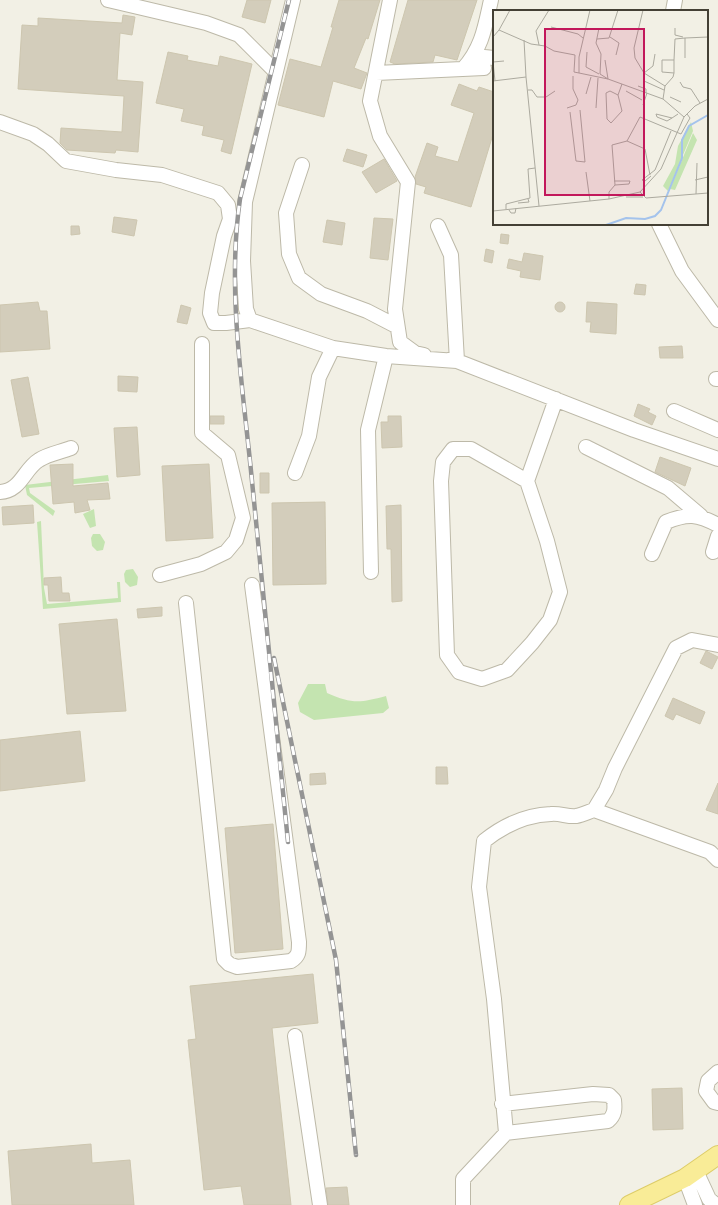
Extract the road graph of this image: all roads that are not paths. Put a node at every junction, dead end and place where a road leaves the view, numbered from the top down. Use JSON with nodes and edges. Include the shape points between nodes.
{"nodes":[{"id":1,"x":108,"y":0,"type":"edge"},
{"id":2,"x":293,"y":0,"type":"edge"},
{"id":3,"x":390,"y":0,"type":"edge"},
{"id":4,"x":492,"y":0,"type":"edge"},
{"id":5,"x":676,"y":0,"type":"edge"},
{"id":6,"x":673,"y":10,"type":"edge"},
{"id":7,"x":474,"y":56,"type":"junction"},
{"id":8,"x":489,"y":63,"type":"edge"},
{"id":9,"x":463,"y":69,"type":"junction"},
{"id":10,"x":276,"y":72,"type":"junction"},
{"id":11,"x":376,"y":73,"type":"junction"},
{"id":12,"x":0,"y":122,"type":"edge"},
{"id":13,"x":302,"y":165,"type":"dead end"},
{"id":14,"x":659,"y":225,"type":"edge"},
{"id":15,"x":438,"y":226,"type":"dead end"},
{"id":16,"x":250,"y":320,"type":"junction"},
{"id":17,"x":718,"y":320,"type":"edge"},
{"id":18,"x":396,"y":326,"type":"junction"},
{"id":19,"x":202,"y":344,"type":"dead end"},
{"id":20,"x":333,"y":348,"type":"junction"},
{"id":21,"x":386,"y":356,"type":"junction"},
{"id":22,"x":457,"y":362,"type":"junction"},
{"id":23,"x":556,"y":399,"type":"junction"},
{"id":24,"x":674,"y":411,"type":"dead end"},
{"id":25,"x":718,"y":430,"type":"edge"},
{"id":26,"x":586,"y":447,"type":"dead end"},
{"id":27,"x":71,"y":448,"type":"dead end"},
{"id":28,"x":718,"y":459,"type":"edge"},
{"id":29,"x":295,"y":473,"type":"dead end"},
{"id":30,"x":527,"y":481,"type":"junction"},
{"id":31,"x":0,"y":492,"type":"edge"},
{"id":32,"x":701,"y":516,"type":"junction"},
{"id":33,"x":718,"y":525,"type":"edge"},
{"id":34,"x":718,"y":536,"type":"edge"},
{"id":35,"x":713,"y":552,"type":"dead end"},
{"id":36,"x":652,"y":554,"type":"dead end"},
{"id":37,"x":371,"y":572,"type":"dead end"},
{"id":38,"x":160,"y":575,"type":"dead end"},
{"id":39,"x":252,"y":585,"type":"dead end"},
{"id":40,"x":186,"y":603,"type":"dead end"},
{"id":41,"x":718,"y":645,"type":"edge"},
{"id":42,"x":594,"y":810,"type":"junction"},
{"id":43,"x":718,"y":860,"type":"edge"},
{"id":44,"x":294,"y":1036,"type":"dead end"},
{"id":45,"x":718,"y":1072,"type":"edge"},
{"id":46,"x":718,"y":1102,"type":"edge"},
{"id":47,"x":502,"y":1104,"type":"junction"},
{"id":48,"x":506,"y":1133,"type":"junction"},
{"id":49,"x":718,"y":1155,"type":"edge"},
{"id":50,"x":691,"y":1175,"type":"junction"},
{"id":51,"x":320,"y":1205,"type":"edge"},
{"id":52,"x":463,"y":1205,"type":"edge"},
{"id":53,"x":629,"y":1205,"type":"edge"},
{"id":54,"x":695,"y":1205,"type":"edge"},
{"id":55,"x":716,"y":1205,"type":"edge"}],
"edges":[{"from":1,"to":10,"type":"street","via":[[206,23],[239,35]]},
{"from":2,"to":10,"type":"street"},
{"from":3,"to":11,"type":"street"},
{"from":4,"to":7,"type":"street"},
{"from":5,"to":6,"type":"street"},
{"from":7,"to":8,"type":"street"},
{"from":7,"to":9,"type":"street"},
{"from":8,"to":9,"type":"street"},
{"from":9,"to":11,"type":"street"},
{"from":10,"to":16,"type":"street","via":[[245,202],[246,309]]},
{"from":11,"to":18,"type":"street","via":[[370,101],[380,136],[408,182],[395,309]]},
{"from":12,"to":16,"type":"street","via":[[34,134],[66,162],[162,175],[218,193],[228,205],[230,219],[224,236],[210,313],[214,323]]},
{"from":13,"to":18,"type":"street","via":[[286,213],[289,254],[299,278],[321,294],[367,311]]},
{"from":14,"to":17,"type":"street","via":[[682,271]]},
{"from":15,"to":22,"type":"street","via":[[450,255]]},
{"from":16,"to":20,"type":"street"},
{"from":18,"to":22,"type":"street","via":[[400,342],[415,353]]},
{"from":19,"to":38,"type":"street","via":[[202,433],[228,455],[243,518],[236,540],[226,552],[201,564]]},
{"from":20,"to":21,"type":"street"},
{"from":20,"to":29,"type":"street","via":[[319,377],[309,436]]},
{"from":21,"to":22,"type":"street"},
{"from":21,"to":37,"type":"street","via":[[368,430]]},
{"from":22,"to":23,"type":"street"},
{"from":23,"to":28,"type":"street"},
{"from":23,"to":30,"type":"street"},
{"from":24,"to":25,"type":"street"},
{"from":26,"to":32,"type":"street","via":[[668,488]]},
{"from":27,"to":31,"type":"street","via":[[39,459],[18,484],[8,492]]},
{"from":30,"to":30,"type":"street","via":[[547,541],[560,592],[550,620],[532,644],[507,670],[482,679],[459,672],[447,655],[442,462],[453,449],[470,449]]},
{"from":32,"to":33,"type":"street"},
{"from":32,"to":36,"type":"street","via":[[682,515],[666,522]]},
{"from":34,"to":35,"type":"street"},
{"from":39,"to":40,"type":"street","via":[[299,942],[299,953],[291,961],[237,967],[224,959]]},
{"from":41,"to":42,"type":"street","via":[[692,640],[676,648]]},
{"from":42,"to":43,"type":"street","via":[[710,852]]},
{"from":42,"to":47,"type":"street","via":[[575,816],[552,814],[511,822],[484,841],[479,887],[494,998]]},
{"from":44,"to":51,"type":"street"},
{"from":45,"to":46,"type":"street","via":[[708,1081],[706,1091],[714,1102]]},
{"from":47,"to":48,"type":"street"},
{"from":47,"to":48,"type":"street","via":[[593,1094],[609,1095],[614,1100],[613,1117],[608,1121]]},
{"from":48,"to":52,"type":"street","via":[[463,1180]]},
{"from":49,"to":50,"type":"main road"},
{"from":50,"to":53,"type":"main road"},
{"from":50,"to":54,"type":"street"},
{"from":50,"to":55,"type":"street"}]}
